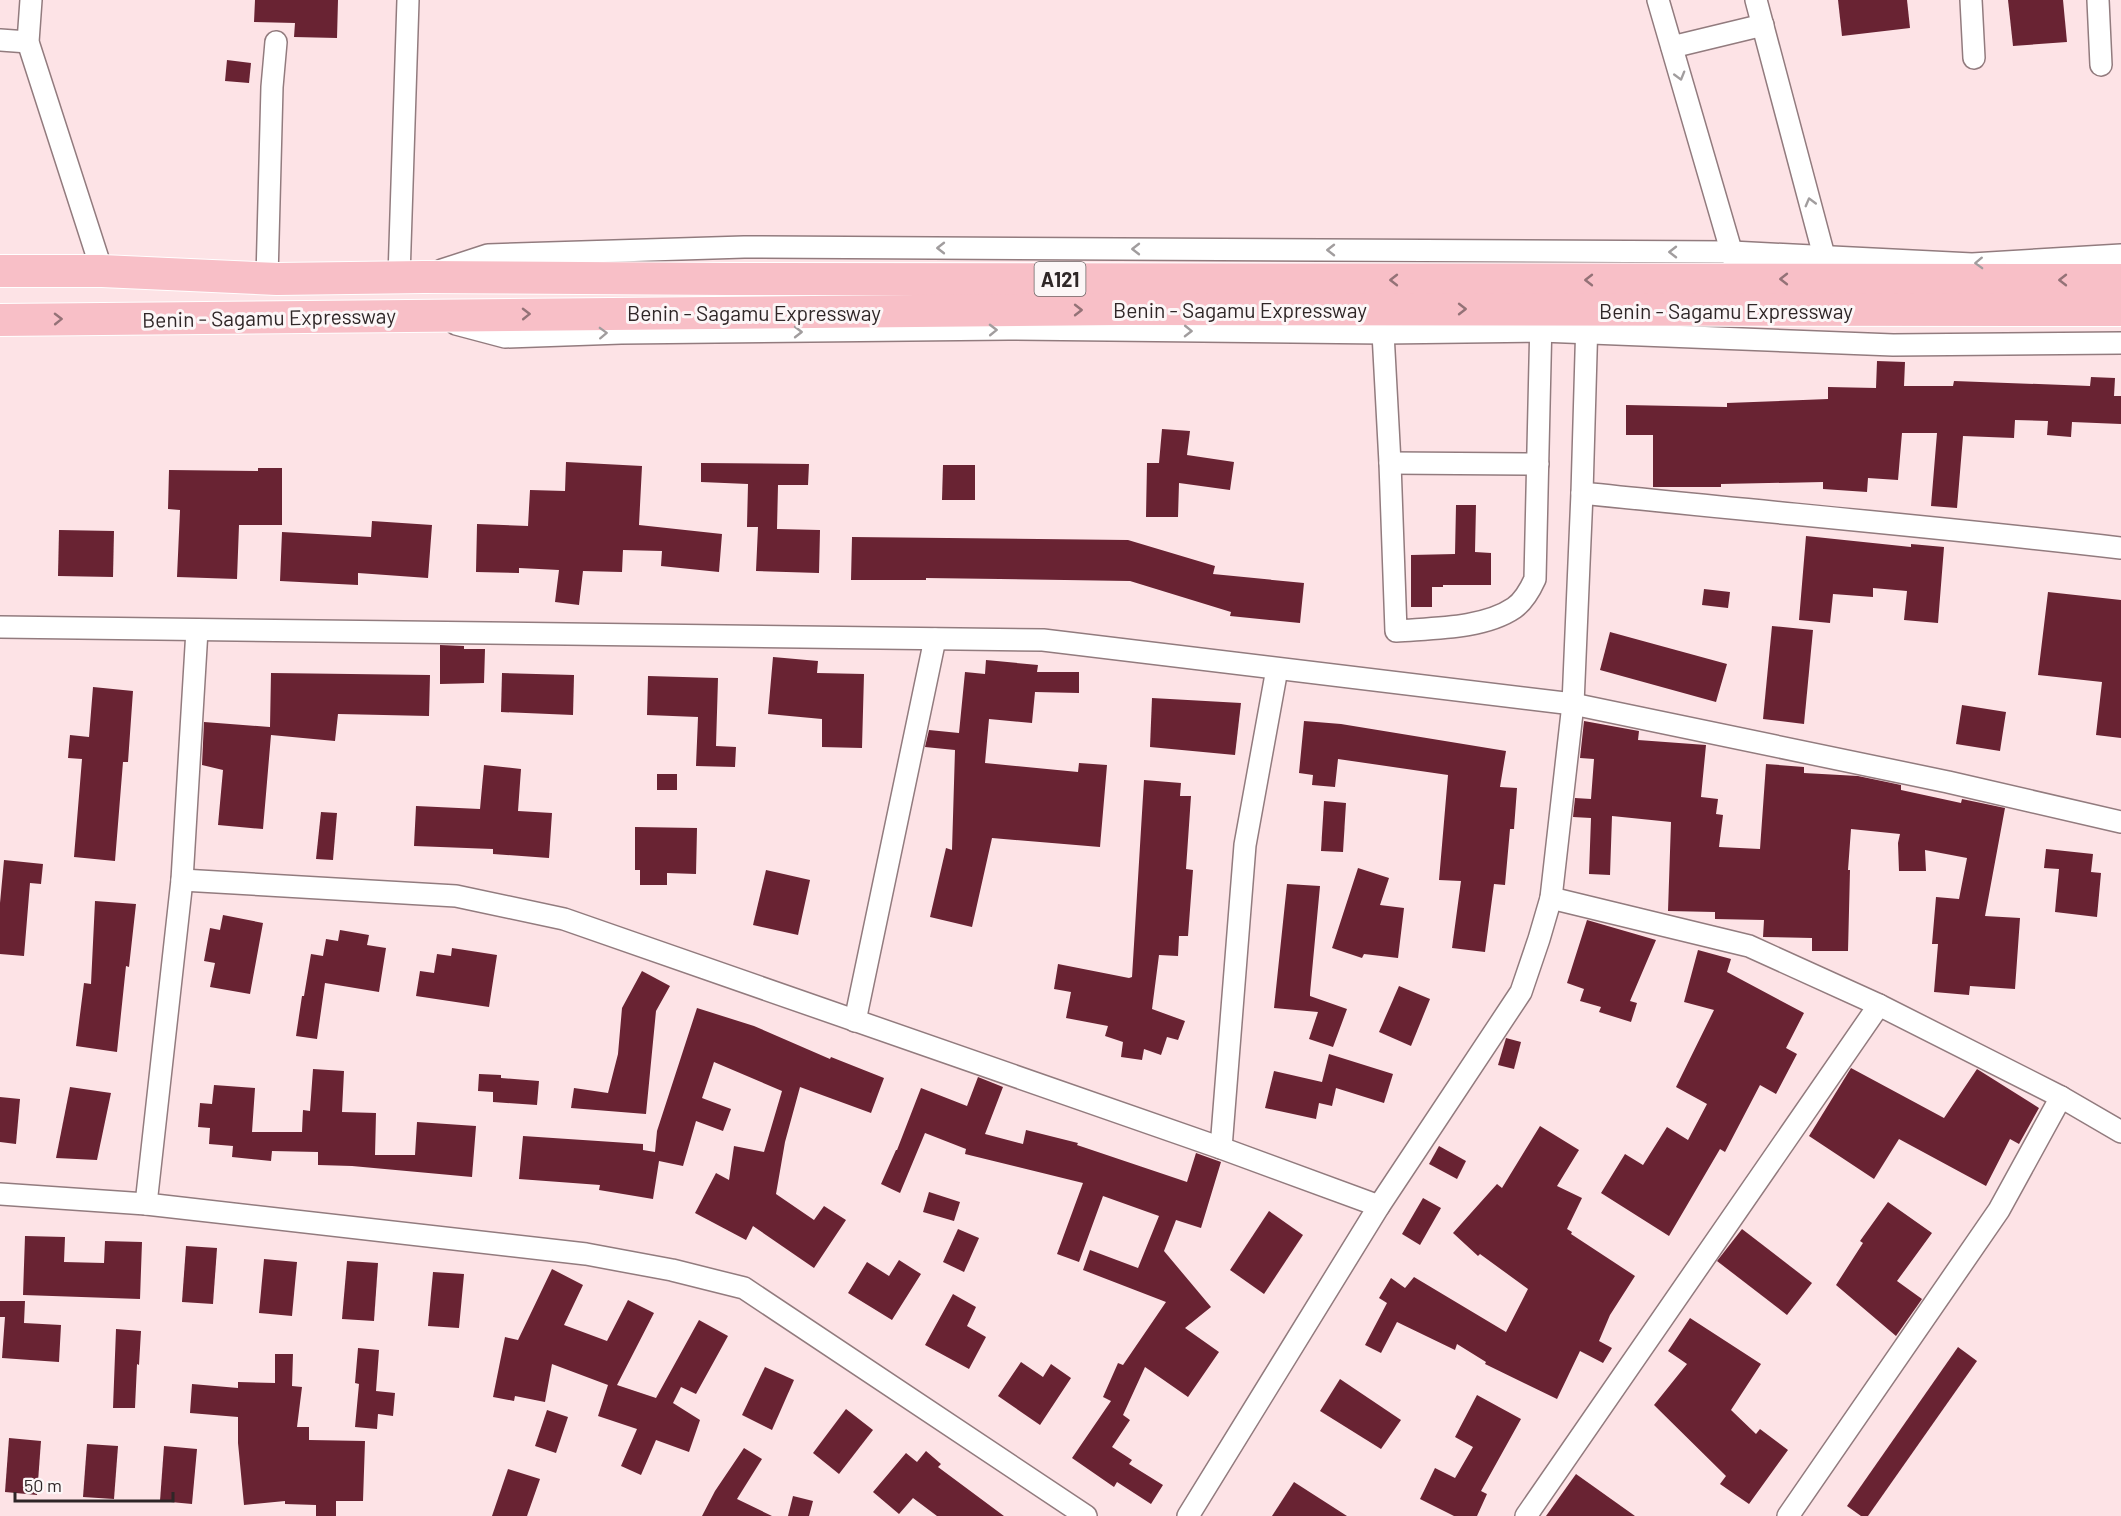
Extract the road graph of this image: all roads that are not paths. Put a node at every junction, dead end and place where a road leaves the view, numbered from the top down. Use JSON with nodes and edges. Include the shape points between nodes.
{"nodes":[{"id":1,"x":31,"y":0,"type":"edge"},
{"id":2,"x":408,"y":0,"type":"edge"},
{"id":3,"x":1658,"y":0,"type":"edge"},
{"id":4,"x":1755,"y":0,"type":"edge"},
{"id":5,"x":1971,"y":0,"type":"edge"},
{"id":6,"x":2098,"y":0,"type":"edge"},
{"id":7,"x":1763,"y":25,"type":"junction"},
{"id":8,"x":0,"y":40,"type":"edge"},
{"id":9,"x":28,"y":42,"type":"junction"},
{"id":10,"x":276,"y":42,"type":"dead end"},
{"id":11,"x":1672,"y":47,"type":"junction"},
{"id":12,"x":1974,"y":58,"type":"dead end"},
{"id":13,"x":2101,"y":65,"type":"dead end"},
{"id":14,"x":2121,"y":255,"type":"edge"},
{"id":15,"x":1736,"y":266,"type":"junction"},
{"id":16,"x":1827,"y":268,"type":"junction"},
{"id":17,"x":0,"y":271,"type":"edge"},
{"id":18,"x":102,"y":271,"type":"junction"},
{"id":19,"x":412,"y":277,"type":"junction"},
{"id":20,"x":267,"y":278,"type":"junction"},
{"id":21,"x":2121,"y":280,"type":"edge"},
{"id":22,"x":2121,"y":310,"type":"edge"},
{"id":23,"x":421,"y":315,"type":"junction"},
{"id":24,"x":0,"y":320,"type":"edge"},
{"id":25,"x":1541,"y":320,"type":"junction"},
{"id":26,"x":1587,"y":321,"type":"junction"},
{"id":27,"x":1383,"y":333,"type":"junction"},
{"id":28,"x":2121,"y":343,"type":"edge"},
{"id":29,"x":1390,"y":463,"type":"junction"},
{"id":30,"x":1538,"y":464,"type":"junction"},
{"id":31,"x":1582,"y":493,"type":"junction"},
{"id":32,"x":2121,"y":548,"type":"edge"},
{"id":33,"x":0,"y":627,"type":"edge"},
{"id":34,"x":197,"y":630,"type":"junction"},
{"id":35,"x":934,"y":639,"type":"junction"},
{"id":36,"x":1277,"y":669,"type":"junction"},
{"id":37,"x":1573,"y":704,"type":"junction"},
{"id":38,"x":2121,"y":822,"type":"edge"},
{"id":39,"x":182,"y":880,"type":"junction"},
{"id":40,"x":1551,"y":898,"type":"junction"},
{"id":41,"x":1879,"y":1005,"type":"junction"},
{"id":42,"x":855,"y":1021,"type":"junction"},
{"id":43,"x":2061,"y":1097,"type":"junction"},
{"id":44,"x":2121,"y":1132,"type":"edge"},
{"id":45,"x":1221,"y":1148,"type":"junction"},
{"id":46,"x":0,"y":1194,"type":"edge"},
{"id":47,"x":146,"y":1204,"type":"junction"},
{"id":48,"x":1379,"y":1206,"type":"junction"},
{"id":49,"x":1086,"y":1516,"type":"edge"},
{"id":50,"x":1188,"y":1516,"type":"edge"},
{"id":51,"x":1526,"y":1516,"type":"edge"},
{"id":52,"x":1788,"y":1516,"type":"edge"}],
"edges":[{"from":1,"to":9,"type":"street"},
{"from":2,"to":19,"type":"street"},
{"from":3,"to":11,"type":"street"},
{"from":4,"to":7,"type":"street"},
{"from":5,"to":12,"type":"street"},
{"from":6,"to":13,"type":"street"},
{"from":7,"to":11,"type":"street"},
{"from":16,"to":7,"type":"street","one_way":true},
{"from":8,"to":9,"type":"street"},
{"from":9,"to":18,"type":"street"},
{"from":10,"to":20,"type":"street"},
{"from":11,"to":15,"type":"street","one_way":true},
{"from":14,"to":16,"type":"street","one_way":true},
{"from":16,"to":15,"type":"highway","number":"A121","one_way":true},
{"from":15,"to":19,"type":"highway","number":"A121","one_way":true,"via":[[726,279]]},
{"from":21,"to":16,"type":"highway","number":"A121","one_way":true},
{"from":17,"to":18,"type":"highway","number":"A121"},
{"from":18,"to":20,"type":"highway","number":"A121"},
{"from":19,"to":20,"type":"highway","number":"A121"},
{"from":22,"to":26,"type":"highway","name":"Benin - Sagamu Expressway","number":"A121"},
{"from":24,"to":23,"type":"highway","name":"Benin - Sagamu Expressway","number":"A121","one_way":true},
{"from":23,"to":25,"type":"highway","name":"Benin - Sagamu Expressway","number":"A121","one_way":true,"via":[[1120,309]]},
{"from":23,"to":27,"type":"street","one_way":true,"via":[[505,337],[1008,329]]},
{"from":25,"to":26,"type":"highway","name":"Benin - Sagamu Expressway","number":"A121"},
{"from":25,"to":27,"type":"street"},
{"from":25,"to":30,"type":"street"},
{"from":26,"to":28,"type":"street","via":[[1893,345]]},
{"from":26,"to":31,"type":"street"},
{"from":27,"to":29,"type":"street"},
{"from":29,"to":30,"type":"street"},
{"from":29,"to":30,"type":"street","via":[[1396,631],[1480,622],[1513,608],[1529,593],[1535,579]]},
{"from":31,"to":32,"type":"street"},
{"from":31,"to":37,"type":"street"},
{"from":33,"to":34,"type":"street"},
{"from":34,"to":35,"type":"street"},
{"from":34,"to":39,"type":"street"},
{"from":35,"to":36,"type":"street","via":[[1043,640]]},
{"from":35,"to":42,"type":"street"},
{"from":36,"to":37,"type":"street"},
{"from":36,"to":45,"type":"street","via":[[1245,845]]},
{"from":37,"to":38,"type":"street"},
{"from":37,"to":40,"type":"street"},
{"from":39,"to":42,"type":"street","via":[[467,898],[564,919]]},
{"from":39,"to":47,"type":"street"},
{"from":40,"to":41,"type":"street","via":[[1749,946]]},
{"from":40,"to":48,"type":"street","via":[[1521,992]]},
{"from":41,"to":43,"type":"street"},
{"from":41,"to":51,"type":"street"},
{"from":42,"to":45,"type":"street"},
{"from":43,"to":44,"type":"street"},
{"from":43,"to":52,"type":"street","via":[[1999,1210]]},
{"from":45,"to":48,"type":"street"},
{"from":46,"to":47,"type":"street"},
{"from":47,"to":49,"type":"street","via":[[586,1254],[744,1288]]},
{"from":48,"to":50,"type":"street"}]}
